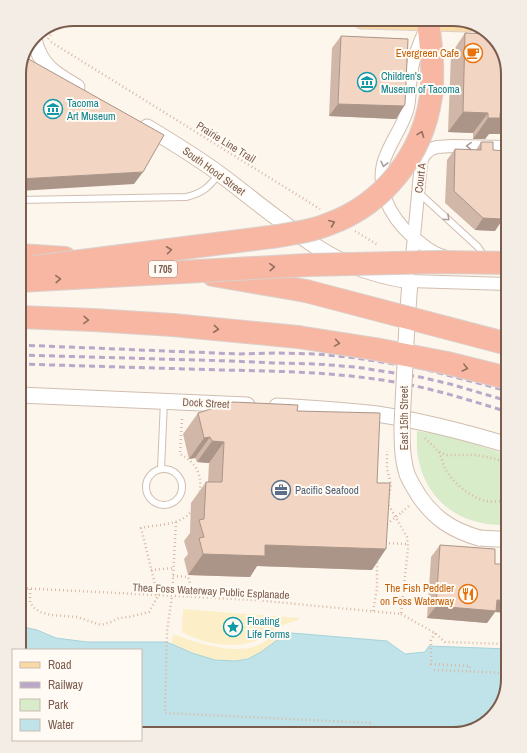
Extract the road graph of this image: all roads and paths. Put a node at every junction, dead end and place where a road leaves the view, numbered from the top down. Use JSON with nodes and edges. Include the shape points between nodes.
{"nodes":[{"id":1,"x":426,"y":26,"type":"edge"},
{"id":2,"x":429,"y":26,"type":"edge"},
{"id":3,"x":41,"y":40,"type":"edge"},
{"id":4,"x":89,"y":94,"type":"edge"},
{"id":5,"x":135,"y":120,"type":"edge"},
{"id":6,"x":501,"y":148,"type":"edge"},
{"id":7,"x":219,"y":174,"type":"junction"},
{"id":8,"x":418,"y":192,"type":"junction"},
{"id":9,"x":26,"y":200,"type":"edge"},
{"id":10,"x":322,"y":211,"type":"dead end"},
{"id":11,"x":349,"y":227,"type":"dead end"},
{"id":12,"x":414,"y":239,"type":"junction"},
{"id":13,"x":383,"y":248,"type":"dead end"},
{"id":14,"x":26,"y":255,"type":"edge"},
{"id":15,"x":501,"y":255,"type":"edge"},
{"id":16,"x":485,"y":258,"type":"junction"},
{"id":17,"x":454,"y":259,"type":"junction"},
{"id":18,"x":501,"y":263,"type":"edge"},
{"id":19,"x":26,"y":268,"type":"edge"},
{"id":20,"x":26,"y":281,"type":"edge"},
{"id":21,"x":410,"y":281,"type":"junction"},
{"id":22,"x":480,"y":283,"type":"junction"},
{"id":23,"x":501,"y":284,"type":"edge"},
{"id":24,"x":306,"y":291,"type":"junction"},
{"id":25,"x":26,"y":317,"type":"edge"},
{"id":26,"x":501,"y":328,"type":"edge"},
{"id":27,"x":501,"y":342,"type":"edge"},
{"id":28,"x":501,"y":376,"type":"edge"},
{"id":29,"x":26,"y":395,"type":"edge"},
{"id":30,"x":164,"y":401,"type":"junction"},
{"id":31,"x":182,"y":419,"type":"dead end"},
{"id":32,"x":423,"y":436,"type":"dead end"},
{"id":33,"x":501,"y":443,"type":"edge"},
{"id":34,"x":387,"y":444,"type":"dead end"},
{"id":35,"x":439,"y":452,"type":"junction"},
{"id":36,"x":501,"y":461,"type":"edge"},
{"id":37,"x":161,"y":469,"type":"junction"},
{"id":38,"x":199,"y":496,"type":"dead end"},
{"id":39,"x":501,"y":502,"type":"edge"},
{"id":40,"x":194,"y":506,"type":"dead end"},
{"id":41,"x":409,"y":506,"type":"dead end"},
{"id":42,"x":176,"y":522,"type":"junction"},
{"id":43,"x":386,"y":530,"type":"edge"},
{"id":44,"x":385,"y":536,"type":"edge"},
{"id":45,"x":501,"y":539,"type":"edge"},
{"id":46,"x":381,"y":543,"type":"edge"},
{"id":47,"x":385,"y":543,"type":"junction"},
{"id":48,"x":408,"y":544,"type":"junction"},
{"id":49,"x":377,"y":558,"type":"edge"},
{"id":50,"x":174,"y":568,"type":"junction"},
{"id":51,"x":151,"y":570,"type":"junction"},
{"id":52,"x":173,"y":576,"type":"junction"},
{"id":53,"x":26,"y":589,"type":"edge"},
{"id":54,"x":30,"y":589,"type":"junction"},
{"id":55,"x":158,"y":596,"type":"junction"},
{"id":56,"x":172,"y":596,"type":"junction"},
{"id":57,"x":226,"y":599,"type":"junction"},
{"id":58,"x":373,"y":611,"type":"junction"},
{"id":59,"x":401,"y":614,"type":"junction"},
{"id":60,"x":435,"y":634,"type":"junction"},
{"id":61,"x":501,"y":644,"type":"edge"},
{"id":62,"x":434,"y":670,"type":"dead end"},
{"id":63,"x":469,"y":671,"type":"junction"},
{"id":64,"x":501,"y":673,"type":"edge"},
{"id":65,"x":372,"y":723,"type":"dead end"}],
"edges":[{"from":1,"to":12,"type":"street","one_way":true,"via":[[412,67],[404,121],[383,164],[382,177],[387,203],[394,217]]},
{"from":19,"to":2,"type":"highway","one_way":true,"bridge":true,"via":[[278,236],[329,225],[345,218],[381,193],[392,182],[404,167],[421,136],[432,84]]},
{"from":3,"to":4,"type":"street","via":[[36,48],[48,68]]},
{"from":3,"to":10,"type":"path","name":"Prairie Line Trail"},
{"from":5,"to":7,"type":"street","name":"South Hood Street","via":[[194,155]]},
{"from":6,"to":8,"type":"street","name":"Court A","one_way":true,"via":[[443,146],[431,150],[423,157],[421,163]]},
{"from":7,"to":9,"type":"lane","via":[[203,191],[186,197]]},
{"from":7,"to":21,"type":"street","name":"South Hood Street","via":[[299,236],[334,258],[367,272]]},
{"from":8,"to":12,"type":"street","name":"Court A"},
{"from":8,"to":16,"type":"lane","one_way":true,"via":[[478,246]]},
{"from":11,"to":13,"type":"path"},
{"from":12,"to":17,"type":"street","via":[[438,255]]},
{"from":12,"to":21,"type":"street","name":"Court A"},
{"from":14,"to":24,"type":"highway","number":"I 705","via":[[126,263]]},
{"from":15,"to":16,"type":"street"},
{"from":16,"to":17,"type":"street"},
{"from":17,"to":21,"type":"street"},
{"from":17,"to":22,"type":"street"},
{"from":20,"to":18,"type":"highway","one_way":true,"bridge":true,"via":[[316,264]]},
{"from":21,"to":22,"type":"street"},
{"from":21,"to":45,"type":"street","name":"East 15th Street","bridge":true,"via":[[402,425],[407,474],[427,508],[447,525],[479,538]]},
{"from":22,"to":23,"type":"street"},
{"from":24,"to":26,"type":"highway","bridge":true},
{"from":24,"to":27,"type":"highway","number":"I 705","bridge":true},
{"from":25,"to":28,"type":"highway","one_way":true,"bridge":true,"via":[[173,325],[298,337],[375,349]]},
{"from":29,"to":30,"type":"street","name":"Dock Street"},
{"from":30,"to":33,"type":"street","name":"Dock Street","via":[[317,408],[378,414]]},
{"from":30,"to":37,"type":"lane"},
{"from":31,"to":38,"type":"path","via":[[180,454],[190,459],[198,472],[201,484]]},
{"from":32,"to":35,"type":"path"},
{"from":34,"to":48,"type":"path","via":[[387,469],[391,484],[388,504],[407,537]]},
{"from":35,"to":36,"type":"path","via":[[447,455],[476,455]]},
{"from":35,"to":39,"type":"path","via":[[446,471],[465,491],[487,501]]},
{"from":37,"to":37,"type":"lane","via":[[151,475],[146,486],[147,492],[158,504],[170,504],[179,496],[182,485],[173,471]]},
{"from":40,"to":42,"type":"path","via":[[186,517]]},
{"from":41,"to":43,"type":"path","bridge":true,"via":[[387,523]]},
{"from":42,"to":50,"type":"path"},
{"from":42,"to":51,"type":"path","via":[[141,528]]},
{"from":44,"to":47,"type":"path"},
{"from":46,"to":47,"type":"path"},
{"from":47,"to":48,"type":"path"},
{"from":48,"to":59,"type":"path"},
{"from":49,"to":58,"type":"path"},
{"from":50,"to":51,"type":"path"},
{"from":50,"to":52,"type":"path"},
{"from":51,"to":55,"type":"path"},
{"from":52,"to":56,"type":"path"},
{"from":52,"to":57,"type":"path","via":[[188,577],[193,591],[227,593]]},
{"from":53,"to":54,"type":"path","name":"Thea Foss Waterway Public Esplanade"},
{"from":54,"to":55,"type":"path","name":"Thea Foss Waterway Public Esplanade"},
{"from":54,"to":55,"type":"path","via":[[30,602],[40,612],[77,617],[101,625],[119,618],[149,612]]},
{"from":55,"to":56,"type":"path","name":"Thea Foss Waterway Public Esplanade"},
{"from":56,"to":57,"type":"path","name":"Thea Foss Waterway Public Esplanade"},
{"from":56,"to":65,"type":"path","via":[[165,713]]},
{"from":57,"to":58,"type":"path","name":"Thea Foss Waterway Public Esplanade"},
{"from":58,"to":59,"type":"path","name":"Thea Foss Waterway Public Esplanade"},
{"from":59,"to":60,"type":"path","name":"Thea Foss Waterway Public Esplanade"},
{"from":60,"to":61,"type":"path","name":"Thea Foss Waterway Public Esplanade","via":[[445,642]]},
{"from":60,"to":63,"type":"path","via":[[431,640],[431,664],[470,666]]},
{"from":62,"to":63,"type":"path"},
{"from":63,"to":64,"type":"path"}]}
